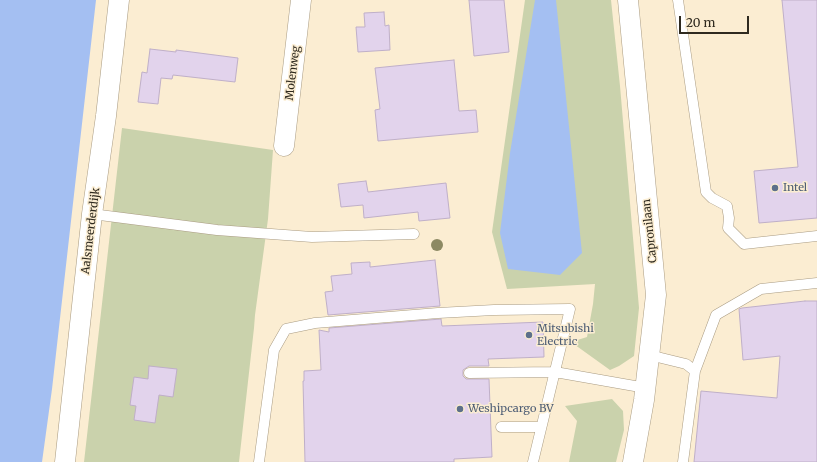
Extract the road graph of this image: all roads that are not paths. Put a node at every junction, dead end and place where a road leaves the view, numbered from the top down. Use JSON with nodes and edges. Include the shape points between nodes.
{"nodes":[{"id":1,"x":119,"y":0,"type":"edge"},
{"id":2,"x":301,"y":0,"type":"edge"},
{"id":3,"x":628,"y":0,"type":"edge"},
{"id":4,"x":678,"y":0,"type":"edge"},
{"id":5,"x":284,"y":146,"type":"dead end"},
{"id":6,"x":92,"y":214,"type":"junction"},
{"id":7,"x":414,"y":234,"type":"dead end"},
{"id":8,"x":817,"y":236,"type":"edge"},
{"id":9,"x":817,"y":283,"type":"edge"},
{"id":10,"x":649,"y":355,"type":"junction"},
{"id":11,"x":695,"y":371,"type":"junction"},
{"id":12,"x":555,"y":372,"type":"junction"},
{"id":13,"x":469,"y":373,"type":"dead end"},
{"id":14,"x":646,"y":388,"type":"junction"},
{"id":15,"x":501,"y":427,"type":"dead end"},
{"id":16,"x":541,"y":427,"type":"junction"},
{"id":17,"x":65,"y":462,"type":"edge"},
{"id":18,"x":259,"y":462,"type":"edge"},
{"id":19,"x":533,"y":462,"type":"edge"},
{"id":20,"x":633,"y":462,"type":"edge"},
{"id":21,"x":683,"y":462,"type":"edge"}],
"edges":[{"from":1,"to":6,"type":"street","name":"Aalsmeerderdijk"},
{"from":2,"to":5,"type":"street","name":"Molenweg"},
{"from":3,"to":10,"type":"street","name":"Capronilaan","via":[[656,295]]},
{"from":4,"to":8,"type":"lane","via":[[706,192],[726,206],[728,228],[744,244]]},
{"from":6,"to":7,"type":"lane","via":[[217,230],[312,237]]},
{"from":6,"to":17,"type":"street","name":"Aalsmeerderdijk"},
{"from":9,"to":11,"type":"lane","via":[[762,289],[716,314]]},
{"from":10,"to":11,"type":"lane","via":[[686,364]]},
{"from":10,"to":14,"type":"street","name":"Capronilaan"},
{"from":11,"to":21,"type":"lane"},
{"from":12,"to":13,"type":"lane"},
{"from":12,"to":14,"type":"lane"},
{"from":12,"to":16,"type":"lane"},
{"from":12,"to":18,"type":"lane","via":[[570,309],[438,313],[315,323],[286,329],[274,350]]},
{"from":14,"to":20,"type":"street","name":"Capronilaan"},
{"from":15,"to":16,"type":"lane"},
{"from":16,"to":19,"type":"lane"}]}
